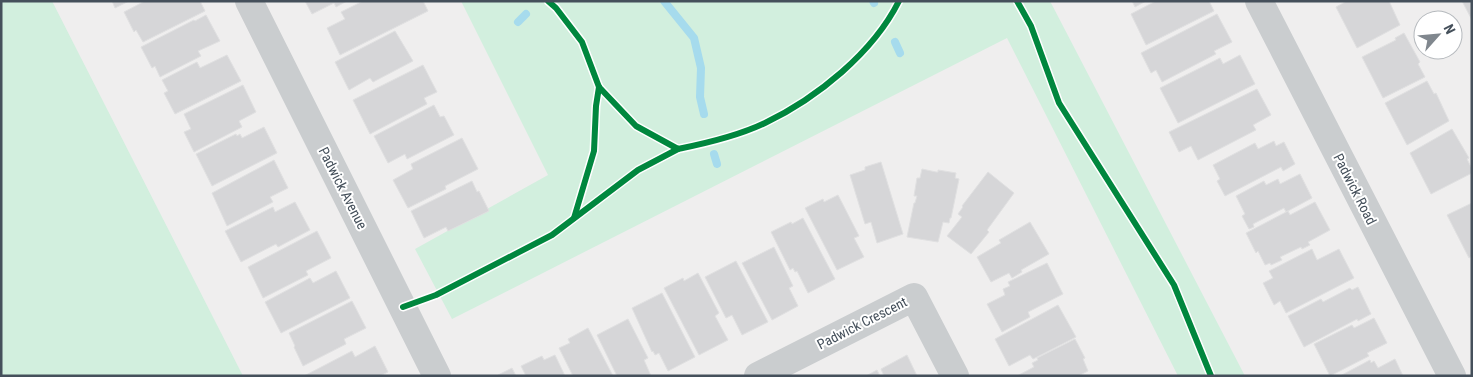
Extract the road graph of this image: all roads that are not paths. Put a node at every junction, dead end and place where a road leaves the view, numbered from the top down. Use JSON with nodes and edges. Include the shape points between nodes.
{"nodes":[{"id":1,"x":250,"y":1,"type":"edge"},
{"id":2,"x":1259,"y":1,"type":"edge"},
{"id":3,"x":437,"y":376,"type":"edge"},
{"id":4,"x":758,"y":376,"type":"edge"},
{"id":5,"x":955,"y":376,"type":"edge"},
{"id":6,"x":1452,"y":376,"type":"edge"}],
"edges":[{"from":1,"to":3,"type":"street","name":"Padwick Avenue"},
{"from":2,"to":6,"type":"street","name":"Padwick Road"},
{"from":4,"to":5,"type":"street","name":"Padwick Crescent","via":[[914,296]]}]}
